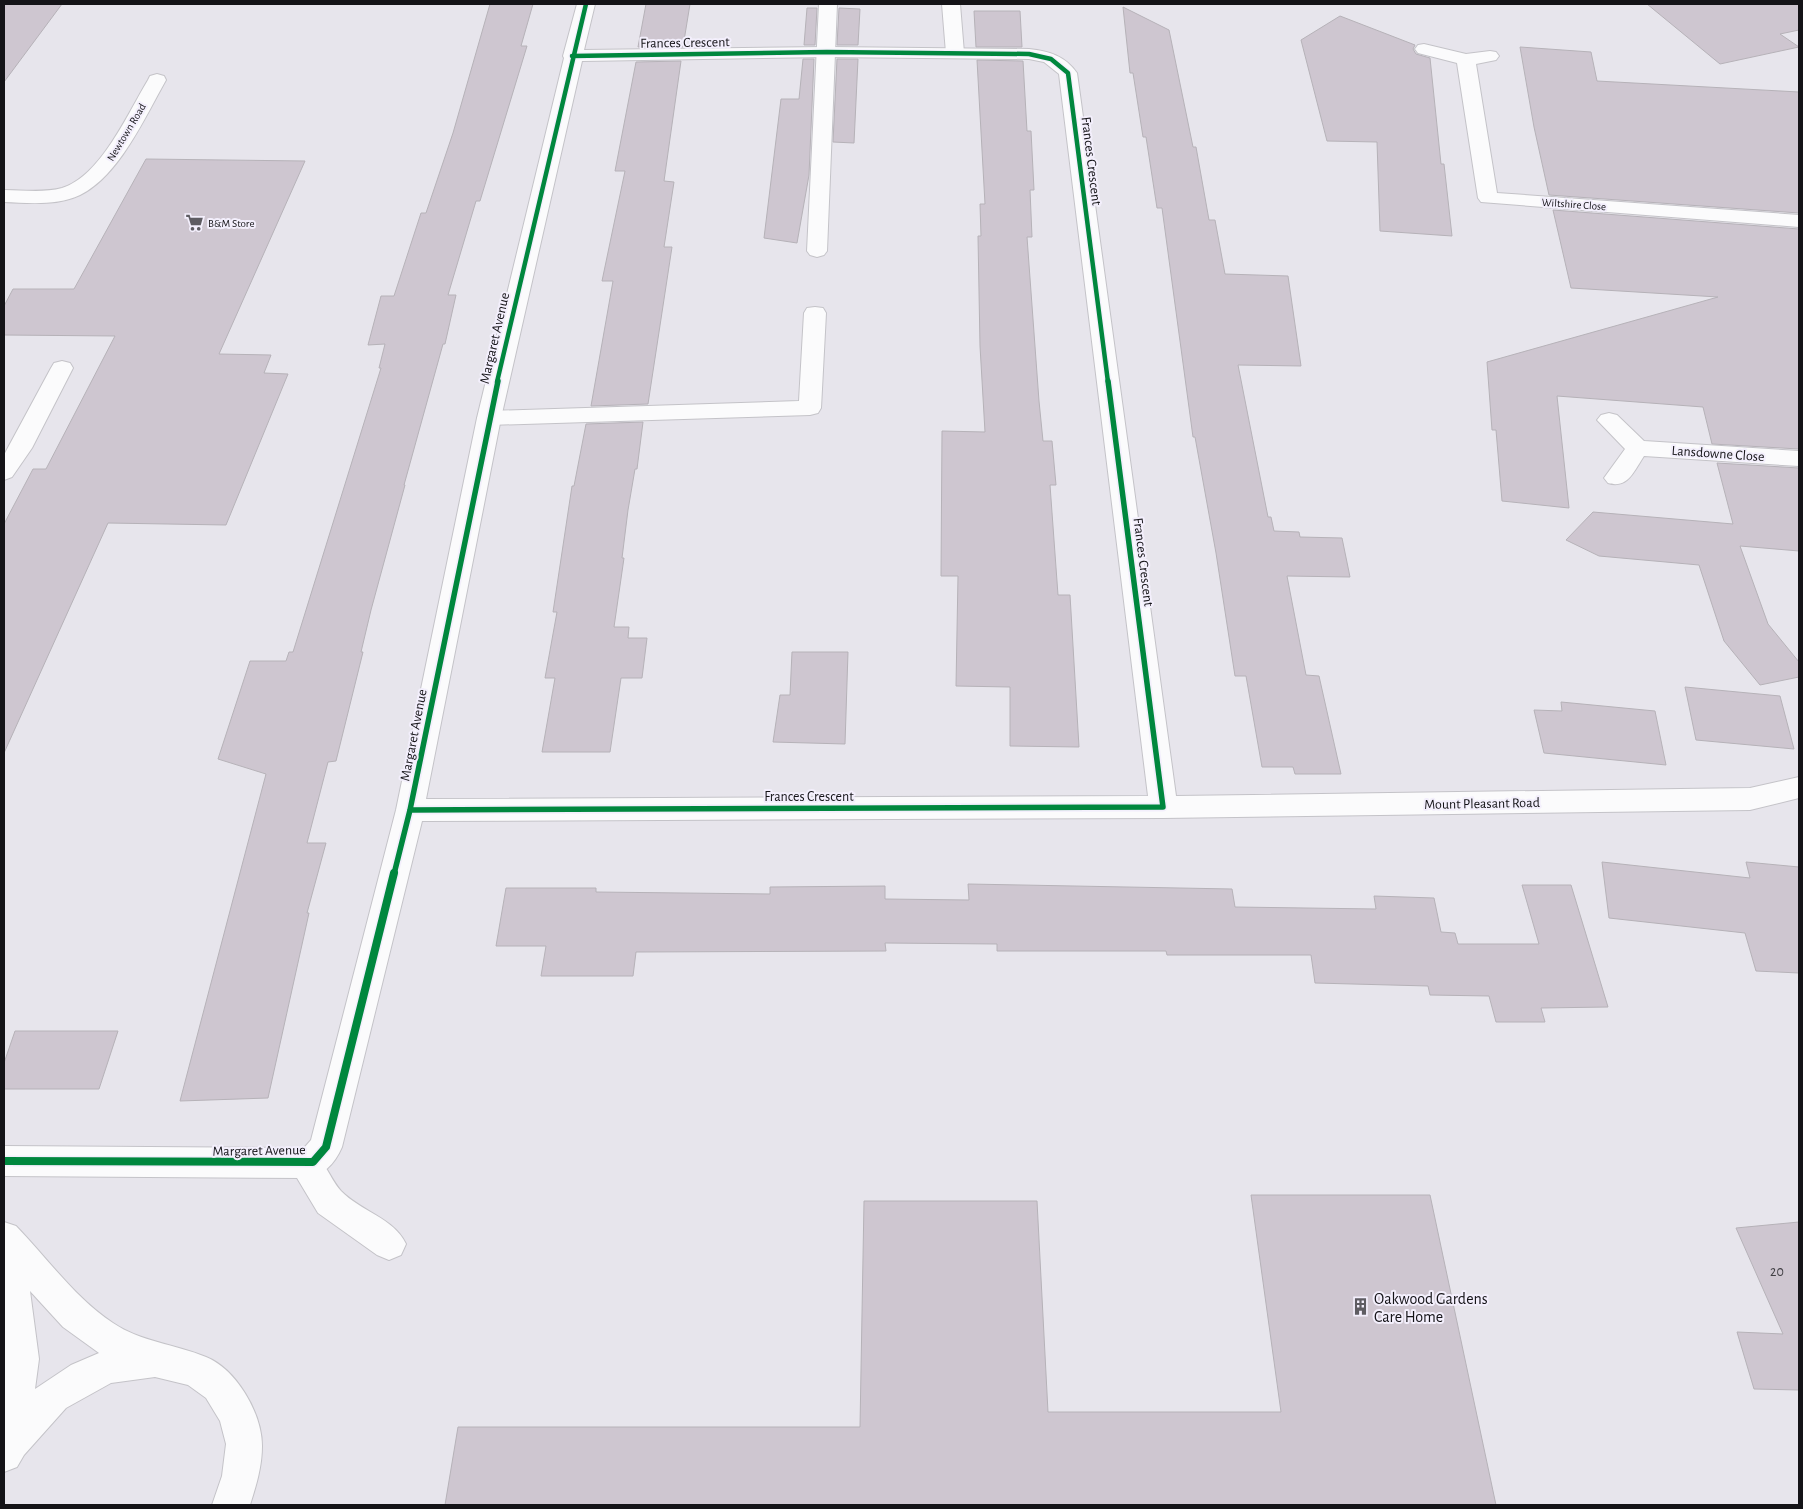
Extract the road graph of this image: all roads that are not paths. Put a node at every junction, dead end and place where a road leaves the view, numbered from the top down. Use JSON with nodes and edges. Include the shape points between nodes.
{"nodes":[{"id":1,"x":586,"y":4,"type":"edge"},
{"id":2,"x":828,"y":4,"type":"edge"},
{"id":3,"x":951,"y":4,"type":"edge"},
{"id":4,"x":1424,"y":49,"type":"dead end"},
{"id":5,"x":827,"y":52,"type":"junction"},
{"id":6,"x":954,"y":53,"type":"junction"},
{"id":7,"x":572,"y":56,"type":"junction"},
{"id":8,"x":1490,"y":56,"type":"dead end"},
{"id":9,"x":1466,"y":60,"type":"junction"},
{"id":10,"x":157,"y":80,"type":"dead end"},
{"id":11,"x":4,"y":196,"type":"edge"},
{"id":12,"x":1799,"y":221,"type":"edge"},
{"id":13,"x":817,"y":251,"type":"dead end"},
{"id":14,"x":816,"y":313,"type":"dead end"},
{"id":15,"x":62,"y":368,"type":"dead end"},
{"id":16,"x":488,"y":418,"type":"junction"},
{"id":17,"x":1608,"y":420,"type":"dead end"},
{"id":18,"x":1638,"y":448,"type":"junction"},
{"id":19,"x":1799,"y":459,"type":"edge"},
{"id":20,"x":4,"y":472,"type":"edge"},
{"id":21,"x":1616,"y":478,"type":"dead end"},
{"id":22,"x":1799,"y":788,"type":"edge"},
{"id":23,"x":1163,"y":807,"type":"junction"},
{"id":24,"x":410,"y":810,"type":"junction"},
{"id":25,"x":4,"y":1161,"type":"edge"},
{"id":26,"x":304,"y":1163,"type":"junction"},
{"id":27,"x":4,"y":1237,"type":"edge"},
{"id":28,"x":389,"y":1244,"type":"dead end"},
{"id":29,"x":4,"y":1265,"type":"edge"},
{"id":30,"x":155,"y":1360,"type":"junction"},
{"id":31,"x":7,"y":1448,"type":"edge"},
{"id":32,"x":231,"y":1505,"type":"edge"}],
"edges":[{"from":1,"to":7,"type":"street","name":"Margaret Avenue"},
{"from":2,"to":5,"type":"street"},
{"from":3,"to":6,"type":"street"},
{"from":4,"to":9,"type":"street"},
{"from":5,"to":6,"type":"street","name":"Frances Crescent"},
{"from":5,"to":7,"type":"street","name":"Frances Crescent"},
{"from":5,"to":13,"type":"street"},
{"from":6,"to":23,"type":"street","name":"Frances Crescent","via":[[1049,57],[1059,62],[1068,73]]},
{"from":7,"to":16,"type":"street","name":"Margaret Avenue"},
{"from":8,"to":9,"type":"street"},
{"from":9,"to":12,"type":"street","name":"Wiltshire Close","via":[[1488,198]]},
{"from":10,"to":11,"type":"street","name":"Newtown Road","via":[[105,165],[87,184],[54,196]]},
{"from":14,"to":16,"type":"street","via":[[810,408]]},
{"from":15,"to":20,"type":"street"},
{"from":16,"to":24,"type":"street","name":"Margaret Avenue"},
{"from":17,"to":18,"type":"street"},
{"from":18,"to":19,"type":"street","name":"Lansdowne Close"},
{"from":18,"to":21,"type":"street"},
{"from":22,"to":23,"type":"street","name":"Mount Pleasant Road","via":[[1750,799]]},
{"from":23,"to":24,"type":"street","name":"Frances Crescent"},
{"from":24,"to":26,"type":"street","name":"Margaret Avenue","via":[[326,1147],[313,1162]]},
{"from":25,"to":26,"type":"street","name":"Margaret Avenue"},
{"from":26,"to":28,"type":"street","via":[[330,1202]]},
{"from":27,"to":30,"type":"street","via":[[62,1301],[101,1336]]},
{"from":29,"to":31,"type":"street","via":[[15,1298],[21,1359]]},
{"from":30,"to":31,"type":"street","via":[[109,1366],[84,1377],[53,1396]]},
{"from":30,"to":32,"type":"street","via":[[196,1370],[219,1386],[237,1414],[244,1444],[241,1476]]}]}
